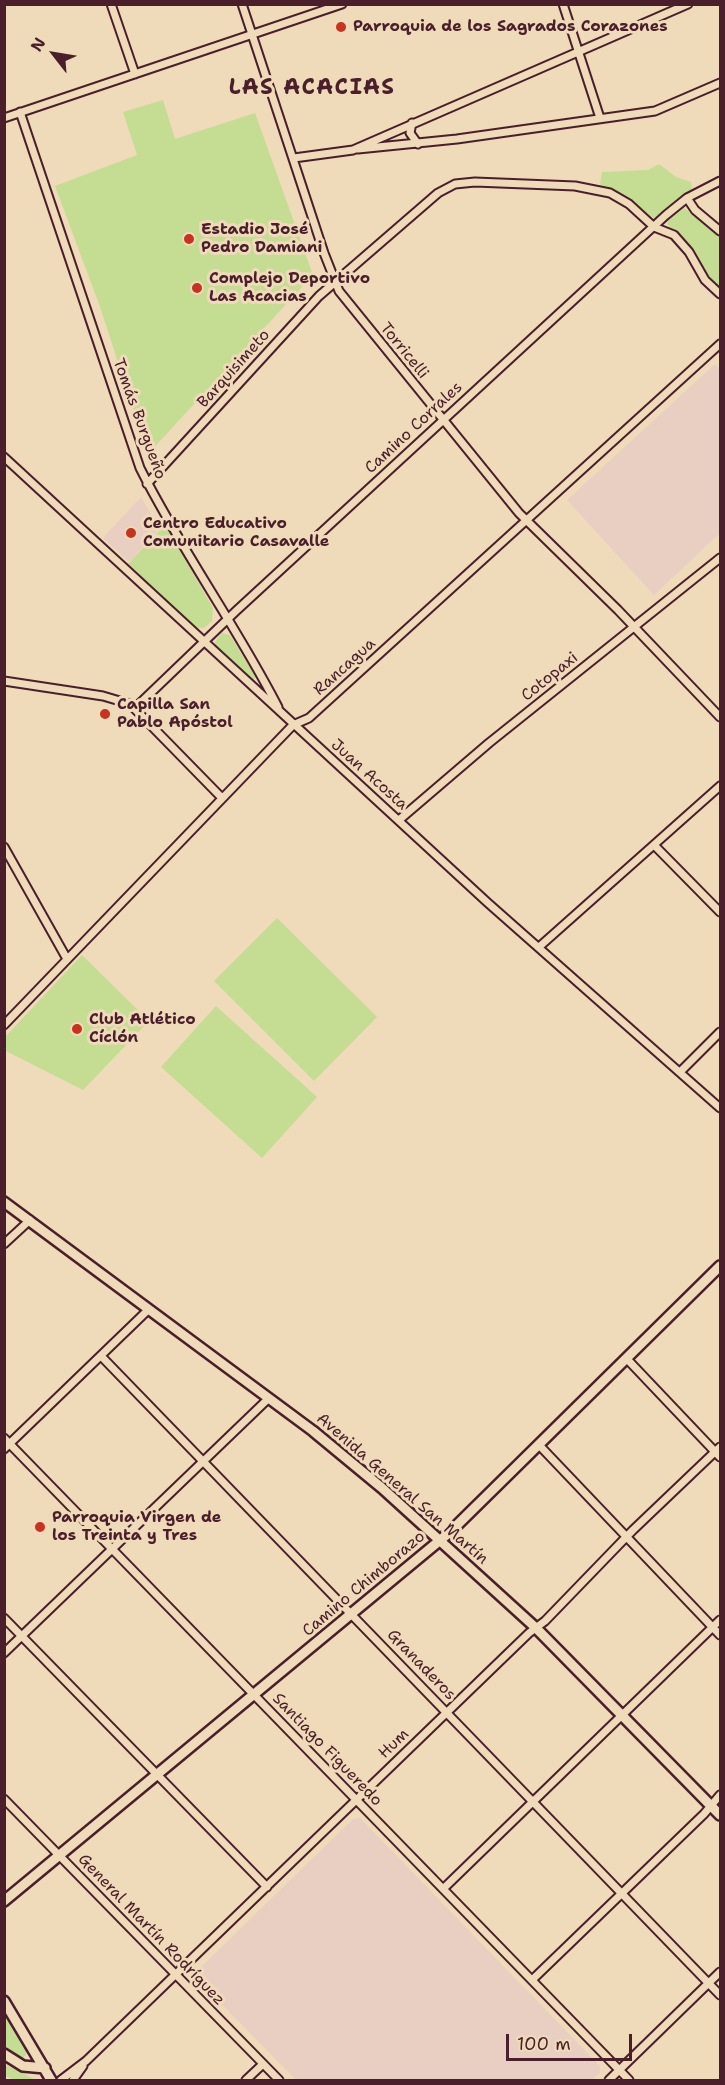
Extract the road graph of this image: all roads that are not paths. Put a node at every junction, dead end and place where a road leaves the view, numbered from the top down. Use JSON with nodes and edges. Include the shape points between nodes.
{"nodes":[{"id":1,"x":111,"y":4,"type":"edge"},
{"id":2,"x":242,"y":4,"type":"edge"},
{"id":3,"x":342,"y":4,"type":"edge"},
{"id":4,"x":563,"y":4,"type":"edge"},
{"id":5,"x":688,"y":4,"type":"edge"},
{"id":6,"x":253,"y":35,"type":"junction"},
{"id":7,"x":580,"y":52,"type":"junction"},
{"id":8,"x":135,"y":74,"type":"junction"},
{"id":9,"x":720,"y":82,"type":"edge"},
{"id":10,"x":20,"y":112,"type":"junction"},
{"id":11,"x":4,"y":117,"type":"edge"},
{"id":12,"x":600,"y":118,"type":"junction"},
{"id":13,"x":411,"y":123,"type":"junction"},
{"id":14,"x":418,"y":144,"type":"junction"},
{"id":15,"x":353,"y":150,"type":"junction"},
{"id":16,"x":294,"y":158,"type":"junction"},
{"id":17,"x":720,"y":181,"type":"edge"},
{"id":18,"x":687,"y":198,"type":"junction"},
{"id":19,"x":654,"y":227,"type":"junction"},
{"id":20,"x":720,"y":231,"type":"edge"},
{"id":21,"x":334,"y":282,"type":"junction"},
{"id":22,"x":720,"y":294,"type":"edge"},
{"id":23,"x":720,"y":344,"type":"edge"},
{"id":24,"x":444,"y":419,"type":"junction"},
{"id":25,"x":4,"y":457,"type":"edge"},
{"id":26,"x":147,"y":484,"type":"junction"},
{"id":27,"x":528,"y":520,"type":"junction"},
{"id":28,"x":720,"y":558,"type":"edge"},
{"id":29,"x":229,"y":618,"type":"junction"},
{"id":30,"x":633,"y":626,"type":"junction"},
{"id":31,"x":203,"y":643,"type":"junction"},
{"id":32,"x":4,"y":681,"type":"edge"},
{"id":33,"x":135,"y":708,"type":"junction"},
{"id":34,"x":280,"y":713,"type":"junction"},
{"id":35,"x":720,"y":717,"type":"edge"},
{"id":36,"x":292,"y":725,"type":"junction"},
{"id":37,"x":720,"y":786,"type":"edge"},
{"id":38,"x":221,"y":797,"type":"junction"},
{"id":39,"x":399,"y":820,"type":"junction"},
{"id":40,"x":655,"y":846,"type":"junction"},
{"id":41,"x":4,"y":847,"type":"edge"},
{"id":42,"x":720,"y":912,"type":"edge"},
{"id":43,"x":539,"y":947,"type":"junction"},
{"id":44,"x":67,"y":959,"type":"junction"},
{"id":45,"x":4,"y":1025,"type":"edge"},
{"id":46,"x":720,"y":1032,"type":"edge"},
{"id":47,"x":680,"y":1072,"type":"junction"},
{"id":48,"x":720,"y":1108,"type":"edge"},
{"id":49,"x":4,"y":1202,"type":"edge"},
{"id":50,"x":30,"y":1220,"type":"junction"},
{"id":51,"x":4,"y":1244,"type":"edge"},
{"id":52,"x":720,"y":1269,"type":"edge"},
{"id":53,"x":148,"y":1310,"type":"junction"},
{"id":54,"x":101,"y":1356,"type":"junction"},
{"id":55,"x":627,"y":1359,"type":"junction"},
{"id":56,"x":269,"y":1398,"type":"junction"},
{"id":57,"x":6,"y":1444,"type":"edge"},
{"id":58,"x":539,"y":1445,"type":"junction"},
{"id":59,"x":719,"y":1452,"type":"edge"},
{"id":60,"x":203,"y":1462,"type":"junction"},
{"id":61,"x":627,"y":1537,"type":"junction"},
{"id":62,"x":441,"y":1539,"type":"junction"},
{"id":63,"x":112,"y":1549,"type":"junction"},
{"id":64,"x":351,"y":1614,"type":"junction"},
{"id":65,"x":4,"y":1618,"type":"edge"},
{"id":66,"x":720,"y":1620,"type":"edge"},
{"id":67,"x":713,"y":1627,"type":"junction"},
{"id":68,"x":536,"y":1628,"type":"junction"},
{"id":69,"x":720,"y":1635,"type":"edge"},
{"id":70,"x":22,"y":1636,"type":"junction"},
{"id":71,"x":4,"y":1653,"type":"edge"},
{"id":72,"x":254,"y":1694,"type":"junction"},
{"id":73,"x":447,"y":1711,"type":"junction"},
{"id":74,"x":623,"y":1715,"type":"junction"},
{"id":75,"x":156,"y":1775,"type":"junction"},
{"id":76,"x":720,"y":1795,"type":"edge"},
{"id":77,"x":4,"y":1799,"type":"edge"},
{"id":78,"x":356,"y":1799,"type":"junction"},
{"id":79,"x":534,"y":1802,"type":"junction"},
{"id":80,"x":711,"y":1805,"type":"junction"},
{"id":81,"x":720,"y":1815,"type":"edge"},
{"id":82,"x":59,"y":1855,"type":"junction"},
{"id":83,"x":267,"y":1887,"type":"junction"},
{"id":84,"x":443,"y":1889,"type":"junction"},
{"id":85,"x":622,"y":1892,"type":"junction"},
{"id":86,"x":4,"y":1901,"type":"edge"},
{"id":87,"x":720,"y":1972,"type":"edge"},
{"id":88,"x":176,"y":1974,"type":"junction"},
{"id":89,"x":532,"y":1980,"type":"junction"},
{"id":90,"x":709,"y":1983,"type":"junction"},
{"id":91,"x":720,"y":1995,"type":"edge"},
{"id":92,"x":4,"y":2001,"type":"edge"},
{"id":93,"x":4,"y":2054,"type":"edge"},
{"id":94,"x":86,"y":2061,"type":"junction"},
{"id":95,"x":263,"y":2064,"type":"junction"},
{"id":96,"x":45,"y":2068,"type":"junction"},
{"id":97,"x":620,"y":2070,"type":"junction"},
{"id":98,"x":51,"y":2080,"type":"edge"},
{"id":99,"x":61,"y":2080,"type":"edge"},
{"id":100,"x":73,"y":2080,"type":"edge"},
{"id":101,"x":246,"y":2080,"type":"edge"},
{"id":102,"x":279,"y":2080,"type":"edge"},
{"id":103,"x":609,"y":2080,"type":"edge"},
{"id":104,"x":629,"y":2080,"type":"edge"}],
"edges":[{"from":1,"to":8,"type":"street"},
{"from":2,"to":6,"type":"street","name":"Torricelli"},
{"from":3,"to":6,"type":"street"},
{"from":4,"to":7,"type":"street"},
{"from":5,"to":7,"type":"street"},
{"from":6,"to":8,"type":"street"},
{"from":6,"to":16,"type":"street","name":"Torricelli"},
{"from":7,"to":12,"type":"street"},
{"from":7,"to":13,"type":"street"},
{"from":8,"to":10,"type":"street"},
{"from":9,"to":12,"type":"street","via":[[655,111]]},
{"from":10,"to":11,"type":"street"},
{"from":10,"to":26,"type":"street","name":"Tomás Burgueño"},
{"from":12,"to":14,"type":"street"},
{"from":13,"to":14,"type":"street","via":[[411,133]]},
{"from":13,"to":15,"type":"street"},
{"from":14,"to":15,"type":"street"},
{"from":15,"to":16,"type":"street"},
{"from":16,"to":21,"type":"street","name":"Torricelli"},
{"from":17,"to":18,"type":"street","name":"Camino Corrales"},
{"from":18,"to":19,"type":"street","name":"Camino Corrales"},
{"from":18,"to":20,"type":"street"},
{"from":19,"to":21,"type":"street","name":"Barquisimeto","via":[[620,198],[598,189],[455,184],[438,193]]},
{"from":19,"to":22,"type":"street","via":[[674,235],[705,280]]},
{"from":19,"to":24,"type":"street","name":"Camino Corrales"},
{"from":21,"to":24,"type":"street","name":"Torricelli","via":[[347,303]]},
{"from":21,"to":26,"type":"street","name":"Barquisimeto"},
{"from":23,"to":27,"type":"street","name":"Rancagua"},
{"from":24,"to":27,"type":"street","name":"Torricelli"},
{"from":24,"to":29,"type":"street","name":"Camino Corrales"},
{"from":25,"to":31,"type":"street","name":"Juan Acosta"},
{"from":26,"to":29,"type":"street","name":"Tomás Burgueño"},
{"from":27,"to":30,"type":"street","name":"Torricelli"},
{"from":27,"to":36,"type":"street","name":"Rancagua","via":[[309,718]]},
{"from":28,"to":30,"type":"street","name":"Cotopaxi"},
{"from":29,"to":31,"type":"street","name":"Camino Corrales"},
{"from":29,"to":34,"type":"street","name":"Tomás Burgueño"},
{"from":30,"to":35,"type":"street","name":"Torricelli"},
{"from":30,"to":39,"type":"street","name":"Cotopaxi"},
{"from":31,"to":33,"type":"street","name":"Camino Corrales"},
{"from":31,"to":34,"type":"street","name":"Juan Acosta"},
{"from":32,"to":33,"type":"street","via":[[103,696]]},
{"from":33,"to":38,"type":"street"},
{"from":34,"to":36,"type":"street","name":"Juan Acosta"},
{"from":36,"to":38,"type":"street","name":"Rancagua"},
{"from":36,"to":39,"type":"street","name":"Juan Acosta"},
{"from":37,"to":40,"type":"street"},
{"from":38,"to":44,"type":"street","name":"Rancagua"},
{"from":39,"to":43,"type":"street","name":"Juan Acosta"},
{"from":40,"to":42,"type":"street"},
{"from":40,"to":43,"type":"street"},
{"from":41,"to":44,"type":"street"},
{"from":43,"to":47,"type":"street","name":"Juan Acosta"},
{"from":44,"to":45,"type":"street","name":"Rancagua"},
{"from":46,"to":47,"type":"street"},
{"from":47,"to":48,"type":"street","name":"Juan Acosta"},
{"from":49,"to":50,"type":"street","name":"Avenida General San Martín"},
{"from":50,"to":51,"type":"street"},
{"from":50,"to":53,"type":"street","name":"Avenida General San Martín"},
{"from":52,"to":55,"type":"street","name":"Camino Chimborazo"},
{"from":53,"to":54,"type":"street"},
{"from":53,"to":56,"type":"street","name":"Avenida General San Martín"},
{"from":54,"to":57,"type":"street"},
{"from":54,"to":60,"type":"street","name":"Granaderos"},
{"from":55,"to":58,"type":"street","name":"Camino Chimborazo"},
{"from":55,"to":59,"type":"street"},
{"from":56,"to":60,"type":"street"},
{"from":56,"to":62,"type":"street","name":"Avenida General San Martín","via":[[374,1480]]},
{"from":57,"to":63,"type":"street","name":"Santiago Figueredo"},
{"from":58,"to":61,"type":"street"},
{"from":58,"to":62,"type":"street","name":"Camino Chimborazo"},
{"from":59,"to":61,"type":"street","name":"Hum"},
{"from":60,"to":63,"type":"street"},
{"from":60,"to":64,"type":"street","name":"Granaderos"},
{"from":61,"to":67,"type":"street"},
{"from":61,"to":68,"type":"street","name":"Hum"},
{"from":62,"to":64,"type":"street","name":"Camino Chimborazo"},
{"from":62,"to":68,"type":"street","name":"Avenida General San Martín"},
{"from":63,"to":70,"type":"street"},
{"from":63,"to":72,"type":"street","name":"Santiago Figueredo"},
{"from":64,"to":72,"type":"street","name":"Camino Chimborazo"},
{"from":64,"to":73,"type":"street","name":"Granaderos"},
{"from":65,"to":70,"type":"street"},
{"from":66,"to":67,"type":"street"},
{"from":67,"to":69,"type":"street"},
{"from":67,"to":74,"type":"street"},
{"from":68,"to":73,"type":"street","name":"Hum"},
{"from":68,"to":74,"type":"street","name":"Avenida General San Martín"},
{"from":70,"to":71,"type":"street"},
{"from":70,"to":75,"type":"street"},
{"from":72,"to":75,"type":"street","name":"Camino Chimborazo"},
{"from":72,"to":78,"type":"street","name":"Santiago Figueredo"},
{"from":73,"to":78,"type":"street","name":"Hum"},
{"from":73,"to":79,"type":"street","name":"Granaderos"},
{"from":74,"to":79,"type":"street"},
{"from":74,"to":80,"type":"street","name":"Avenida General San Martín"},
{"from":75,"to":82,"type":"street","name":"Camino Chimborazo"},
{"from":75,"to":83,"type":"street"},
{"from":76,"to":80,"type":"street"},
{"from":77,"to":82,"type":"street","name":"General Martín Rodríguez"},
{"from":78,"to":83,"type":"street","name":"Hum"},
{"from":78,"to":84,"type":"street","name":"Santiago Figueredo"},
{"from":79,"to":84,"type":"street"},
{"from":79,"to":85,"type":"street","name":"Granaderos"},
{"from":80,"to":81,"type":"street","name":"Avenida General San Martín"},
{"from":80,"to":85,"type":"street"},
{"from":82,"to":86,"type":"street","name":"Camino Chimborazo"},
{"from":82,"to":88,"type":"street","name":"General Martín Rodríguez"},
{"from":83,"to":88,"type":"street","name":"Hum"},
{"from":84,"to":89,"type":"street","name":"Santiago Figueredo"},
{"from":85,"to":89,"type":"street"},
{"from":85,"to":90,"type":"street","name":"Granaderos"},
{"from":87,"to":90,"type":"street"},
{"from":88,"to":94,"type":"street","name":"Hum"},
{"from":88,"to":95,"type":"street","name":"General Martín Rodríguez"},
{"from":89,"to":97,"type":"street","name":"Santiago Figueredo"},
{"from":90,"to":91,"type":"street","name":"Granaderos"},
{"from":90,"to":97,"type":"street"},
{"from":92,"to":96,"type":"street"},
{"from":93,"to":96,"type":"street","via":[[22,2066]]},
{"from":94,"to":99,"type":"street","name":"Hum"},
{"from":94,"to":100,"type":"street","name":"Hum"},
{"from":95,"to":101,"type":"street"},
{"from":95,"to":102,"type":"street","name":"General Martín Rodríguez"},
{"from":96,"to":98,"type":"street"},
{"from":97,"to":103,"type":"street"},
{"from":97,"to":104,"type":"street","name":"Santiago Figueredo"}]}
